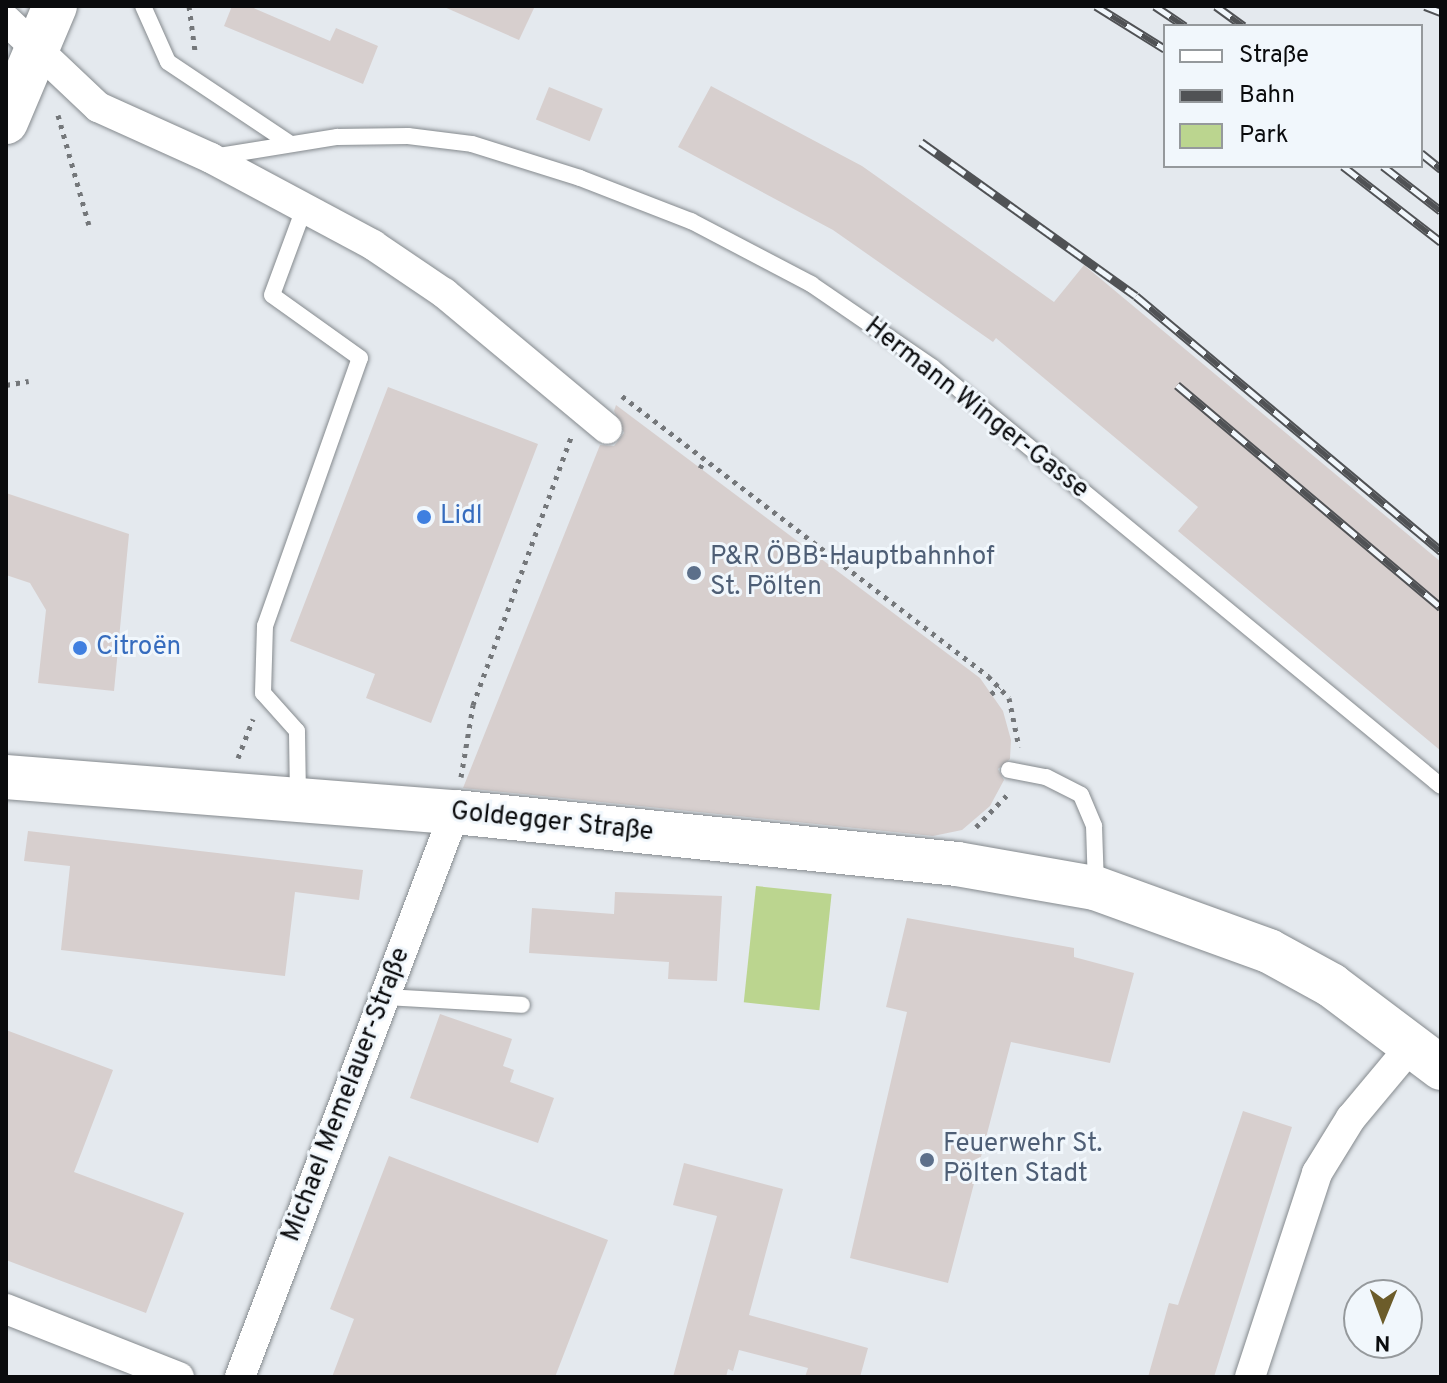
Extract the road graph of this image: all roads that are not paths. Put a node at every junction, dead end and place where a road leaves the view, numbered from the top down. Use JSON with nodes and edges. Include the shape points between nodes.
{"nodes":[{"id":1,"x":55,"y":6,"type":"edge"},
{"id":2,"x":143,"y":6,"type":"edge"},
{"id":3,"x":20,"y":35,"type":"edge"},
{"id":4,"x":6,"y":122,"type":"edge"},
{"id":5,"x":289,"y":143,"type":"junction"},
{"id":6,"x":211,"y":158,"type":"junction"},
{"id":7,"x":305,"y":206,"type":"junction"},
{"id":8,"x":607,"y":429,"type":"dead end"},
{"id":9,"x":1014,"y":770,"type":"road end"},
{"id":10,"x":6,"y":777,"type":"edge"},
{"id":11,"x":1441,"y":786,"type":"edge"},
{"id":12,"x":298,"y":799,"type":"junction"},
{"id":13,"x":455,"y":812,"type":"junction"},
{"id":14,"x":1095,"y":888,"type":"junction"},
{"id":15,"x":385,"y":997,"type":"junction"},
{"id":16,"x":522,"y":1005,"type":"dead end"},
{"id":17,"x":1427,"y":1056,"type":"edge"},
{"id":18,"x":6,"y":1309,"type":"edge"},
{"id":19,"x":179,"y":1377,"type":"edge"},
{"id":20,"x":240,"y":1377,"type":"edge"},
{"id":21,"x":1250,"y":1377,"type":"edge"}],
"edges":[{"from":1,"to":3,"type":"main road"},
{"from":2,"to":5,"type":"lane","via":[[168,62]]},
{"from":3,"to":4,"type":"main road"},
{"from":3,"to":6,"type":"street","via":[[98,107]]},
{"from":5,"to":6,"type":"lane","name":"Hermann Winger-Gasse"},
{"from":5,"to":11,"type":"lane","name":"Hermann Winger-Gasse","via":[[408,136],[472,144],[691,221],[811,284],[932,367]]},
{"from":6,"to":7,"type":"street"},
{"from":7,"to":8,"type":"street","via":[[444,293]]},
{"from":7,"to":12,"type":"lane","via":[[272,295],[360,358],[265,626],[263,693],[297,731]]},
{"from":9,"to":14,"type":"lane","via":[[1073,789],[1086,802],[1098,863]]},
{"from":10,"to":12,"type":"main road","name":"Goldegger Straße"},
{"from":12,"to":13,"type":"main road","name":"Goldegger Straße"},
{"from":13,"to":14,"type":"main road","name":"Goldegger Straße","via":[[957,864]]},
{"from":13,"to":15,"type":"street","name":"Michael Memelauer-Straße"},
{"from":14,"to":17,"type":"main road","name":"Goldegger Straße","via":[[1269,951],[1331,985]]},
{"from":15,"to":16,"type":"lane"},
{"from":15,"to":20,"type":"street","name":"Michael Memelauer-Straße"},
{"from":17,"to":21,"type":"street","via":[[1351,1118],[1317,1173]]},
{"from":18,"to":19,"type":"street"}]}
